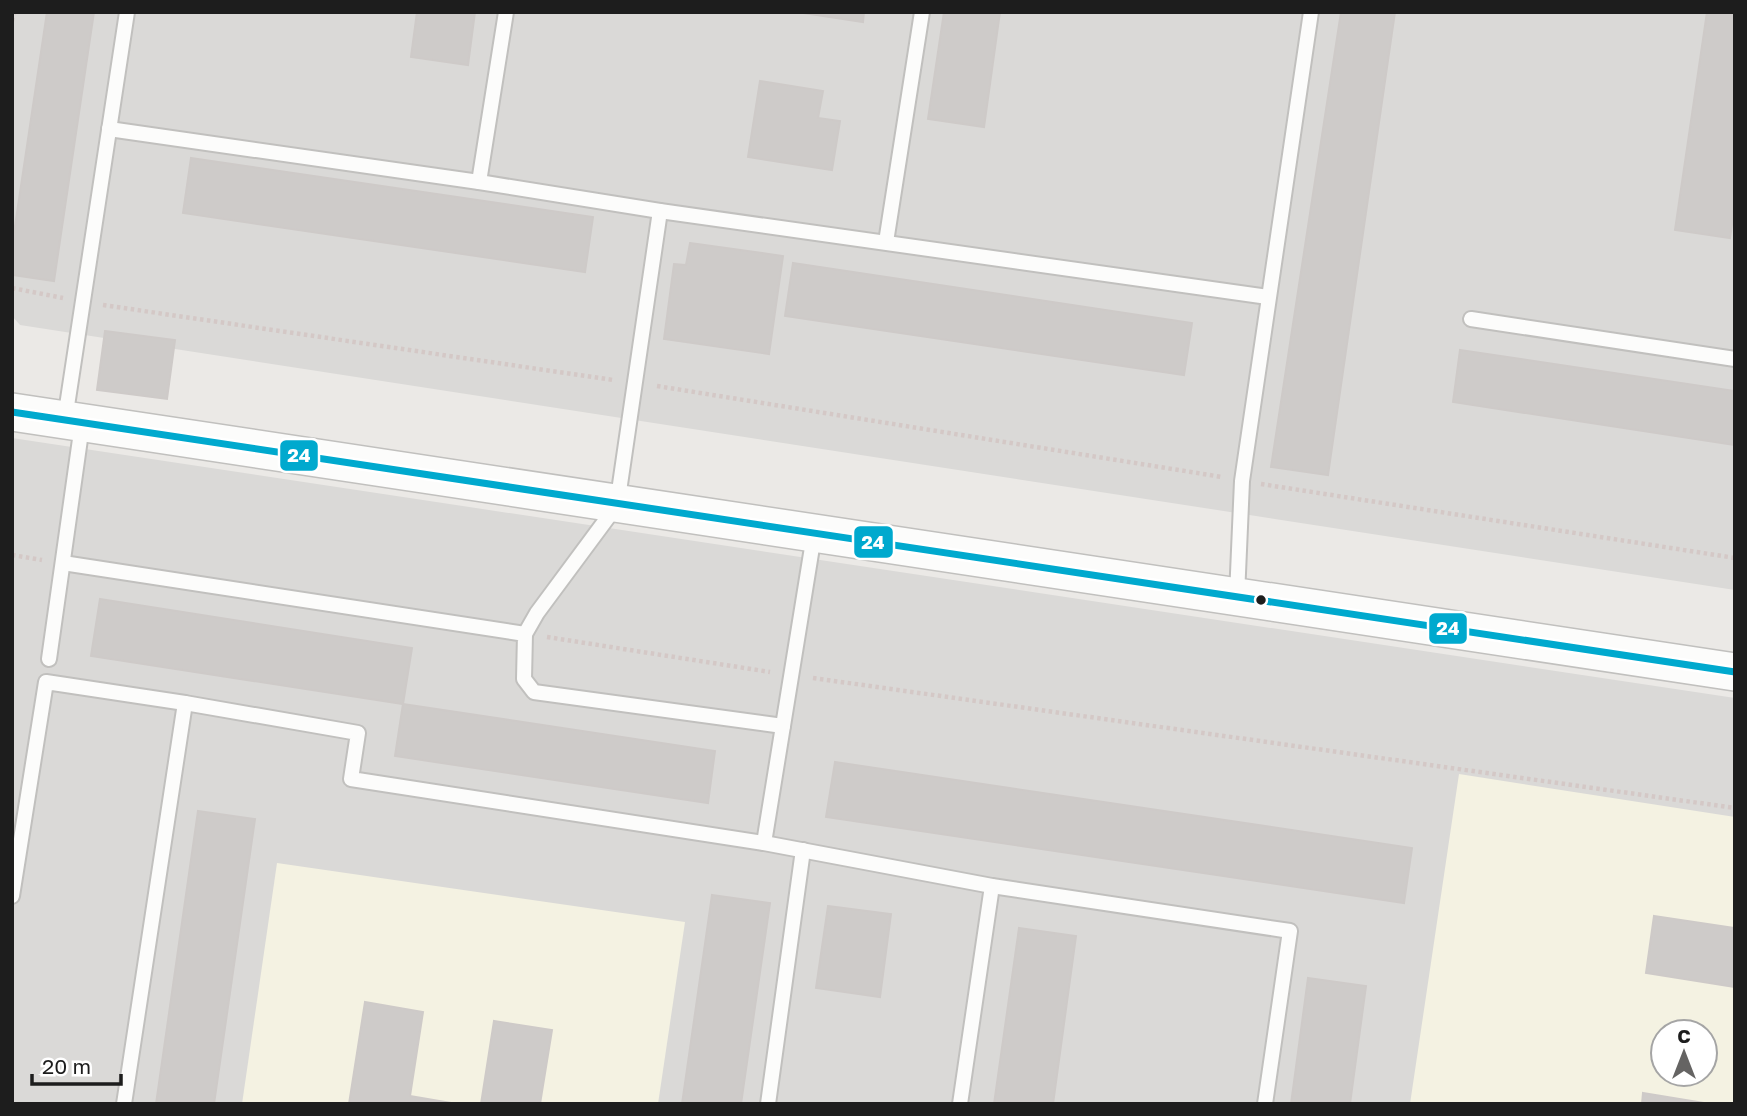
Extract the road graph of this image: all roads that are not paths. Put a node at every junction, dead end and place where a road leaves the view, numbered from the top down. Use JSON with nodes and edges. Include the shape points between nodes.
{"nodes":[{"id":1,"x":127,"y":12,"type":"edge"},
{"id":2,"x":506,"y":12,"type":"edge"},
{"id":3,"x":922,"y":12,"type":"edge"},
{"id":4,"x":1311,"y":12,"type":"edge"},
{"id":5,"x":109,"y":129,"type":"junction"},
{"id":6,"x":479,"y":182,"type":"junction"},
{"id":7,"x":660,"y":211,"type":"junction"},
{"id":8,"x":886,"y":242,"type":"junction"},
{"id":9,"x":1268,"y":297,"type":"junction"},
{"id":10,"x":1471,"y":319,"type":"dead end"},
{"id":11,"x":1735,"y":359,"type":"edge"},
{"id":12,"x":12,"y":412,"type":"edge"},
{"id":13,"x":74,"y":421,"type":"junction"},
{"id":14,"x":617,"y":505,"type":"junction"},
{"id":15,"x":814,"y":535,"type":"junction"},
{"id":16,"x":64,"y":563,"type":"junction"},
{"id":17,"x":1237,"y":596,"type":"junction"},
{"id":18,"x":525,"y":634,"type":"junction"},
{"id":19,"x":49,"y":659,"type":"dead end"},
{"id":20,"x":1735,"y":672,"type":"edge"},
{"id":21,"x":185,"y":703,"type":"junction"},
{"id":22,"x":783,"y":726,"type":"junction"},
{"id":23,"x":764,"y":843,"type":"junction"},
{"id":24,"x":803,"y":850,"type":"junction"},
{"id":25,"x":992,"y":886,"type":"junction"},
{"id":26,"x":12,"y":896,"type":"edge"},
{"id":27,"x":124,"y":1104,"type":"edge"},
{"id":28,"x":768,"y":1104,"type":"edge"},
{"id":29,"x":960,"y":1104,"type":"edge"},
{"id":30,"x":1265,"y":1104,"type":"edge"}],
"edges":[{"from":1,"to":5,"type":"lane"},
{"from":2,"to":6,"type":"lane"},
{"from":3,"to":8,"type":"lane"},
{"from":4,"to":9,"type":"lane"},
{"from":5,"to":6,"type":"lane"},
{"from":5,"to":13,"type":"lane","via":[[83,302]]},
{"from":6,"to":7,"type":"lane"},
{"from":7,"to":8,"type":"lane"},
{"from":7,"to":14,"type":"lane"},
{"from":8,"to":9,"type":"lane"},
{"from":9,"to":17,"type":"lane","via":[[1242,481]]},
{"from":10,"to":11,"type":"lane"},
{"from":12,"to":13,"type":"street"},
{"from":13,"to":14,"type":"street"},
{"from":13,"to":16,"type":"lane"},
{"from":14,"to":15,"type":"street"},
{"from":14,"to":18,"type":"lane"},
{"from":15,"to":17,"type":"street"},
{"from":15,"to":22,"type":"lane"},
{"from":16,"to":18,"type":"lane"},
{"from":16,"to":19,"type":"lane"},
{"from":17,"to":20,"type":"street"},
{"from":18,"to":22,"type":"lane","via":[[524,679],[534,692]]},
{"from":21,"to":23,"type":"lane","via":[[358,733],[351,779]]},
{"from":21,"to":26,"type":"lane","via":[[46,682]]},
{"from":21,"to":27,"type":"lane"},
{"from":22,"to":23,"type":"lane"},
{"from":23,"to":24,"type":"lane"},
{"from":24,"to":25,"type":"lane"},
{"from":24,"to":28,"type":"lane"},
{"from":25,"to":29,"type":"lane"},
{"from":25,"to":30,"type":"lane","via":[[1290,931]]}]}
